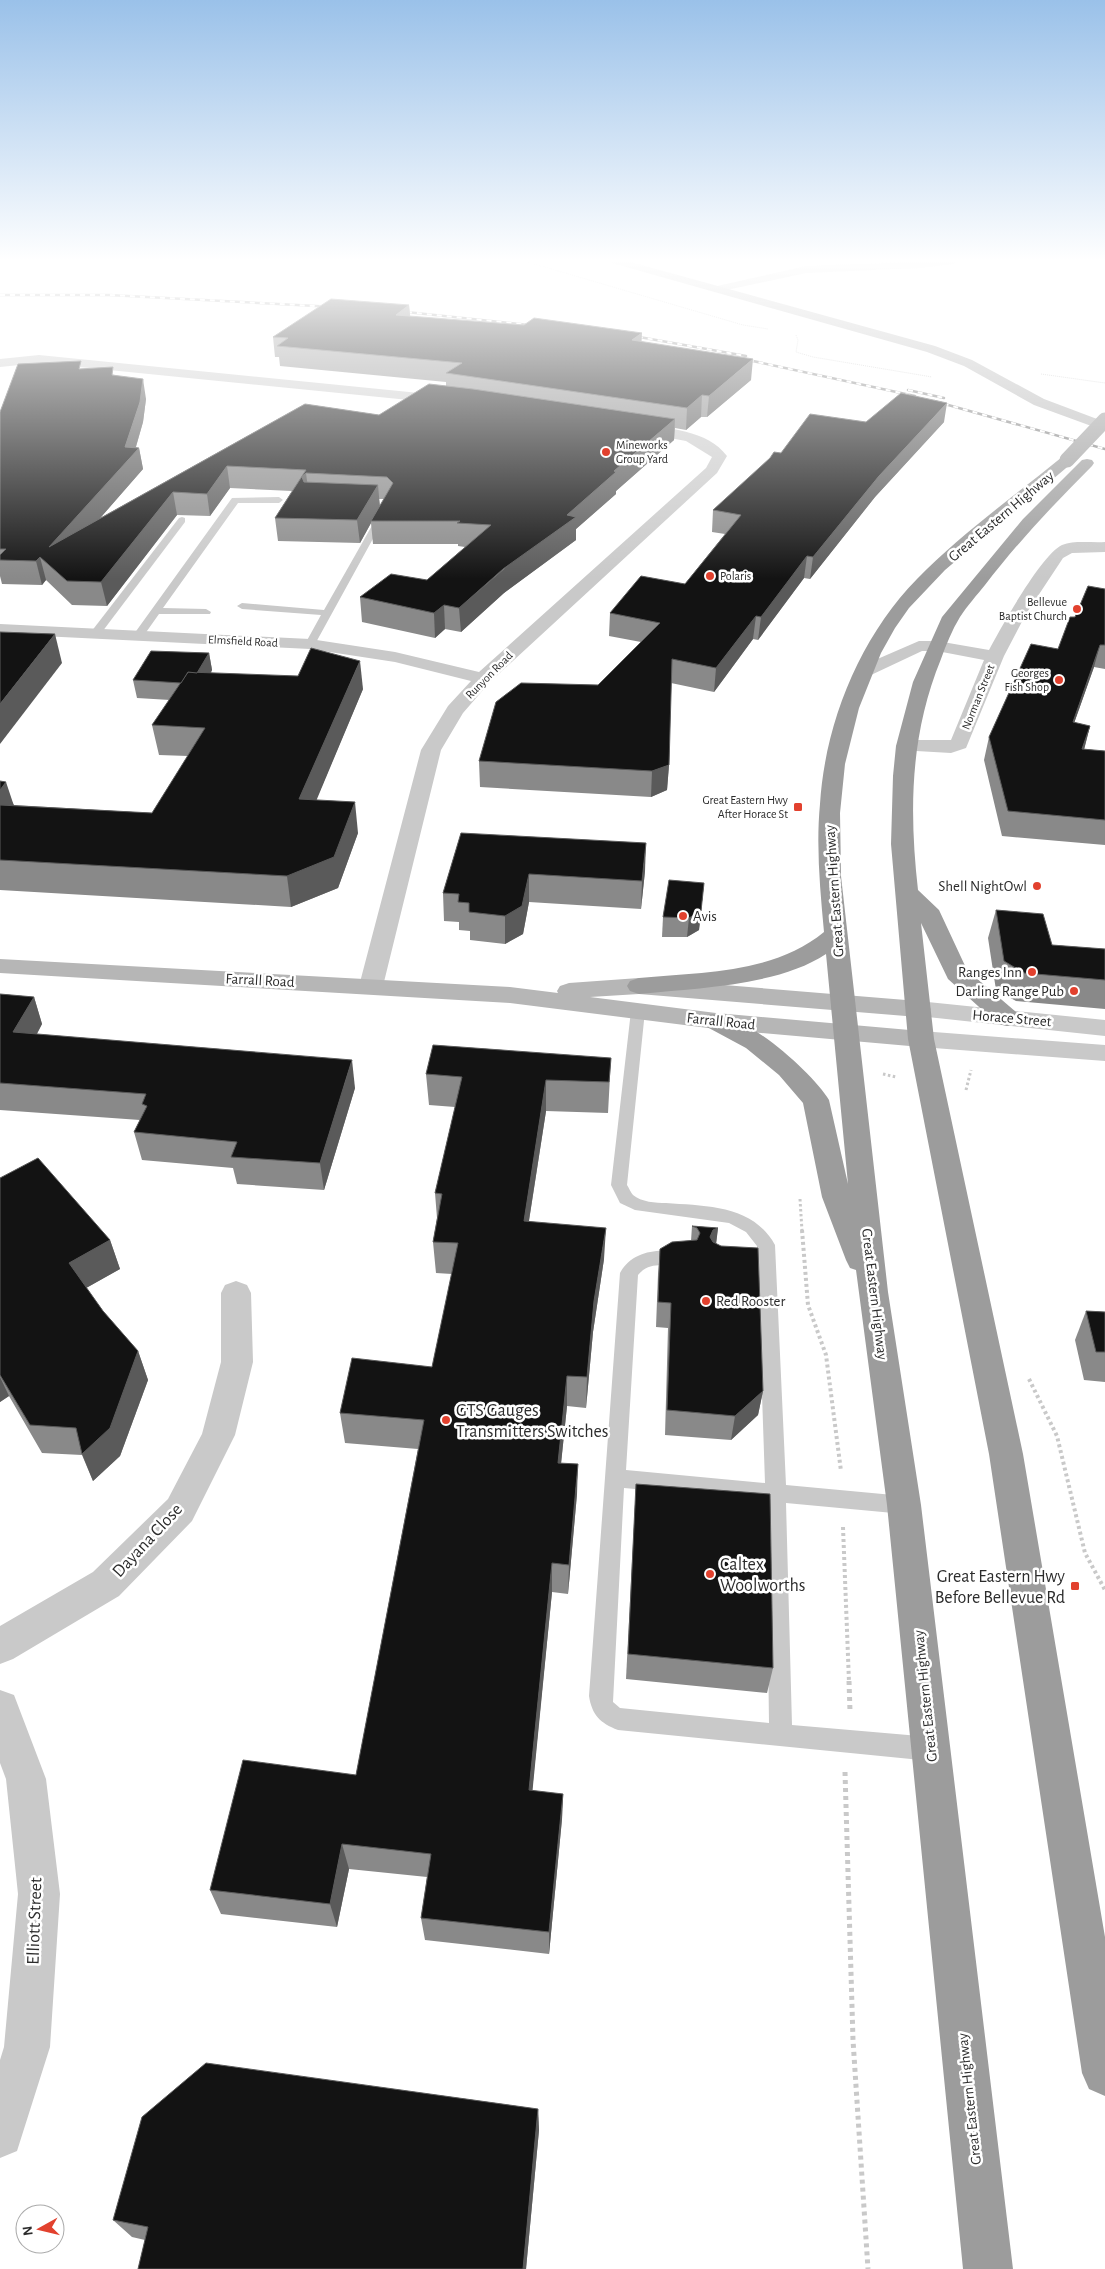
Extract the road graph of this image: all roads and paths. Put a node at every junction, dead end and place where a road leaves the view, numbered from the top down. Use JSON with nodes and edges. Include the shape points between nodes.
{"nodes":[{"id":1,"x":118,"y":367,"type":"edge"},
{"id":2,"x":873,"y":367,"type":"edge"},
{"id":3,"x":975,"y":367,"type":"edge"},
{"id":4,"x":1036,"y":373,"type":"dead end"},
{"id":5,"x":941,"y":378,"type":"dead end"},
{"id":6,"x":1105,"y":383,"type":"edge"},
{"id":7,"x":464,"y":402,"type":"edge"},
{"id":8,"x":1105,"y":420,"type":"edge"},
{"id":9,"x":620,"y":425,"type":"edge"},
{"id":10,"x":1105,"y":427,"type":"edge"},
{"id":11,"x":1099,"y":450,"type":"dead end"},
{"id":12,"x":279,"y":500,"type":"dead end"},
{"id":13,"x":389,"y":504,"type":"edge"},
{"id":14,"x":182,"y":520,"type":"dead end"},
{"id":15,"x":1105,"y":547,"type":"edge"},
{"id":16,"x":242,"y":606,"type":"dead end"},
{"id":17,"x":156,"y":611,"type":"junction"},
{"id":18,"x":206,"y":612,"type":"dead end"},
{"id":19,"x":328,"y":613,"type":"junction"},
{"id":20,"x":0,"y":629,"type":"edge"},
{"id":21,"x":95,"y":634,"type":"junction"},
{"id":22,"x":138,"y":636,"type":"junction"},
{"id":23,"x":310,"y":644,"type":"junction"},
{"id":24,"x":937,"y":646,"type":"junction"},
{"id":25,"x":995,"y":656,"type":"junction"},
{"id":26,"x":865,"y":671,"type":"junction"},
{"id":27,"x":483,"y":678,"type":"junction"},
{"id":28,"x":906,"y":746,"type":"junction"},
{"id":29,"x":906,"y":892,"type":"junction"},
{"id":30,"x":836,"y":934,"type":"junction"},
{"id":31,"x":0,"y":966,"type":"edge"},
{"id":32,"x":371,"y":986,"type":"junction"},
{"id":33,"x":639,"y":986,"type":"junction"},
{"id":34,"x":520,"y":996,"type":"junction"},
{"id":35,"x":844,"y":1004,"type":"junction"},
{"id":36,"x":918,"y":1009,"type":"junction"},
{"id":37,"x":638,"y":1011,"type":"junction"},
{"id":38,"x":1007,"y":1018,"type":"junction"},
{"id":39,"x":716,"y":1021,"type":"junction"},
{"id":40,"x":1105,"y":1028,"type":"edge"},
{"id":41,"x":846,"y":1034,"type":"junction"},
{"id":42,"x":921,"y":1039,"type":"junction"},
{"id":43,"x":1105,"y":1053,"type":"edge"},
{"id":44,"x":800,"y":1194,"type":"dead end"},
{"id":45,"x":687,"y":1259,"type":"edge"},
{"id":46,"x":748,"y":1263,"type":"edge"},
{"id":47,"x":768,"y":1264,"type":"junction"},
{"id":48,"x":873,"y":1292,"type":"junction"},
{"id":49,"x":236,"y":1293,"type":"dead end"},
{"id":50,"x":1026,"y":1371,"type":"dead end"},
{"id":51,"x":614,"y":1478,"type":"junction"},
{"id":52,"x":776,"y":1493,"type":"junction"},
{"id":53,"x":842,"y":1499,"type":"junction"},
{"id":54,"x":904,"y":1505,"type":"junction"},
{"id":55,"x":1105,"y":1590,"type":"edge"},
{"id":56,"x":0,"y":1646,"type":"edge"},
{"id":57,"x":0,"y":1709,"type":"edge"},
{"id":58,"x":850,"y":1711,"type":"dead end"},
{"id":59,"x":780,"y":1736,"type":"junction"},
{"id":60,"x":931,"y":1749,"type":"junction"},
{"id":61,"x":845,"y":1808,"type":"dead end"},
{"id":62,"x":1105,"y":2073,"type":"edge"},
{"id":63,"x":0,"y":2134,"type":"edge"},
{"id":64,"x":868,"y":2269,"type":"edge"},
{"id":65,"x":988,"y":2269,"type":"edge"}],
"edges":[{"from":1,"to":7,"type":"street"},
{"from":2,"to":5,"type":"path"},
{"from":3,"to":10,"type":"main road","via":[[1039,402]]},
{"from":4,"to":6,"type":"path"},
{"from":8,"to":26,"type":"highway","name":"Great Eastern Highway","bridge":true,"via":[[1067,460],[922,583],[890,625]]},
{"from":9,"to":27,"type":"street","name":"Runyon Road","via":[[688,436],[706,444],[720,456],[712,470]]},
{"from":11,"to":24,"type":"highway","name":"Great Eastern Highway","via":[[1028,522],[993,564],[951,617]]},
{"from":12,"to":17,"type":"lane","via":[[235,500]]},
{"from":13,"to":19,"type":"lane"},
{"from":14,"to":21,"type":"lane"},
{"from":15,"to":25,"type":"street","name":"Norman Street","via":[[1068,548],[1057,555],[1017,614]]},
{"from":16,"to":19,"type":"lane"},
{"from":17,"to":18,"type":"lane"},
{"from":17,"to":22,"type":"lane"},
{"from":19,"to":23,"type":"lane"},
{"from":20,"to":21,"type":"street","name":"Elmsfield Road"},
{"from":21,"to":22,"type":"street","name":"Elmsfield Road"},
{"from":22,"to":23,"type":"street","name":"Elmsfield Road"},
{"from":23,"to":27,"type":"street","name":"Elmsfield Road","via":[[395,658]]},
{"from":24,"to":25,"type":"street","name":"Norman Street"},
{"from":24,"to":26,"type":"street","name":"Norman Street","via":[[920,646]]},
{"from":24,"to":28,"type":"highway","name":"Great Eastern Highway","via":[[922,682]]},
{"from":25,"to":28,"type":"street","name":"Norman Street","via":[[959,744],[952,747]]},
{"from":26,"to":30,"type":"highway","name":"Great Eastern Highway","via":[[840,740],[831,794],[830,876]]},
{"from":27,"to":32,"type":"street","name":"Runyon Road","via":[[455,710],[431,750]]},
{"from":28,"to":29,"type":"highway","name":"Great Eastern Highway","via":[[902,844]]},
{"from":29,"to":36,"type":"highway","name":"Great Eastern Highway"},
{"from":29,"to":38,"type":"highway","via":[[927,910],[957,974]]},
{"from":30,"to":33,"type":"highway","via":[[809,954],[773,967]]},
{"from":30,"to":35,"type":"highway","name":"Great Eastern Highway"},
{"from":31,"to":32,"type":"main road","name":"Farrall Road"},
{"from":32,"to":34,"type":"main road","name":"Farrall Road"},
{"from":33,"to":34,"type":"main road","name":"Farrall Road"},
{"from":33,"to":35,"type":"main road","name":"Farrall Road"},
{"from":34,"to":37,"type":"main road","name":"Farrall Road"},
{"from":35,"to":36,"type":"main road","name":"Farrall Road"},
{"from":35,"to":41,"type":"highway","name":"Great Eastern Highway"},
{"from":36,"to":38,"type":"street","name":"Horace Street"},
{"from":36,"to":42,"type":"highway","name":"Great Eastern Highway"},
{"from":37,"to":39,"type":"main road","name":"Farrall Road"},
{"from":37,"to":47,"type":"lane","via":[[619,1184],[624,1197],[635,1206],[714,1213],[742,1220],[763,1239]]},
{"from":38,"to":40,"type":"street","name":"Horace Street"},
{"from":39,"to":41,"type":"main road","name":"Farrall Road"},
{"from":39,"to":48,"type":"highway","via":[[755,1042],[788,1068],[816,1100],[836,1197]]},
{"from":41,"to":42,"type":"main road","name":"Farrall Road"},
{"from":41,"to":48,"type":"highway","name":"Great Eastern Highway"},
{"from":42,"to":43,"type":"street","name":"Horace Street"},
{"from":42,"to":62,"type":"highway","name":"Great Eastern Highway","via":[[1006,1454]]},
{"from":44,"to":53,"type":"path","via":[[808,1305],[826,1356]]},
{"from":45,"to":51,"type":"lane","via":[[643,1259],[629,1273]]},
{"from":46,"to":47,"type":"lane"},
{"from":47,"to":52,"type":"lane"},
{"from":48,"to":54,"type":"highway","name":"Great Eastern Highway"},
{"from":49,"to":56,"type":"street","name":"Dayana Close","via":[[237,1362],[218,1435],[180,1510],[106,1584]]},
{"from":50,"to":55,"type":"path","via":[[1058,1436],[1085,1553]]},
{"from":51,"to":52,"type":"lane"},
{"from":51,"to":59,"type":"lane","via":[[600,1696],[606,1714],[618,1720]]},
{"from":52,"to":53,"type":"lane"},
{"from":52,"to":59,"type":"lane"},
{"from":53,"to":54,"type":"lane"},
{"from":53,"to":58,"type":"path"},
{"from":54,"to":60,"type":"highway","name":"Great Eastern Highway"},
{"from":57,"to":63,"type":"street","name":"Elliott Street","via":[[26,1779],[39,1894],[27,2047]]},
{"from":59,"to":60,"type":"lane"},
{"from":60,"to":65,"type":"highway","name":"Great Eastern Highway"},
{"from":61,"to":64,"type":"path","via":[[853,2040]]}]}
